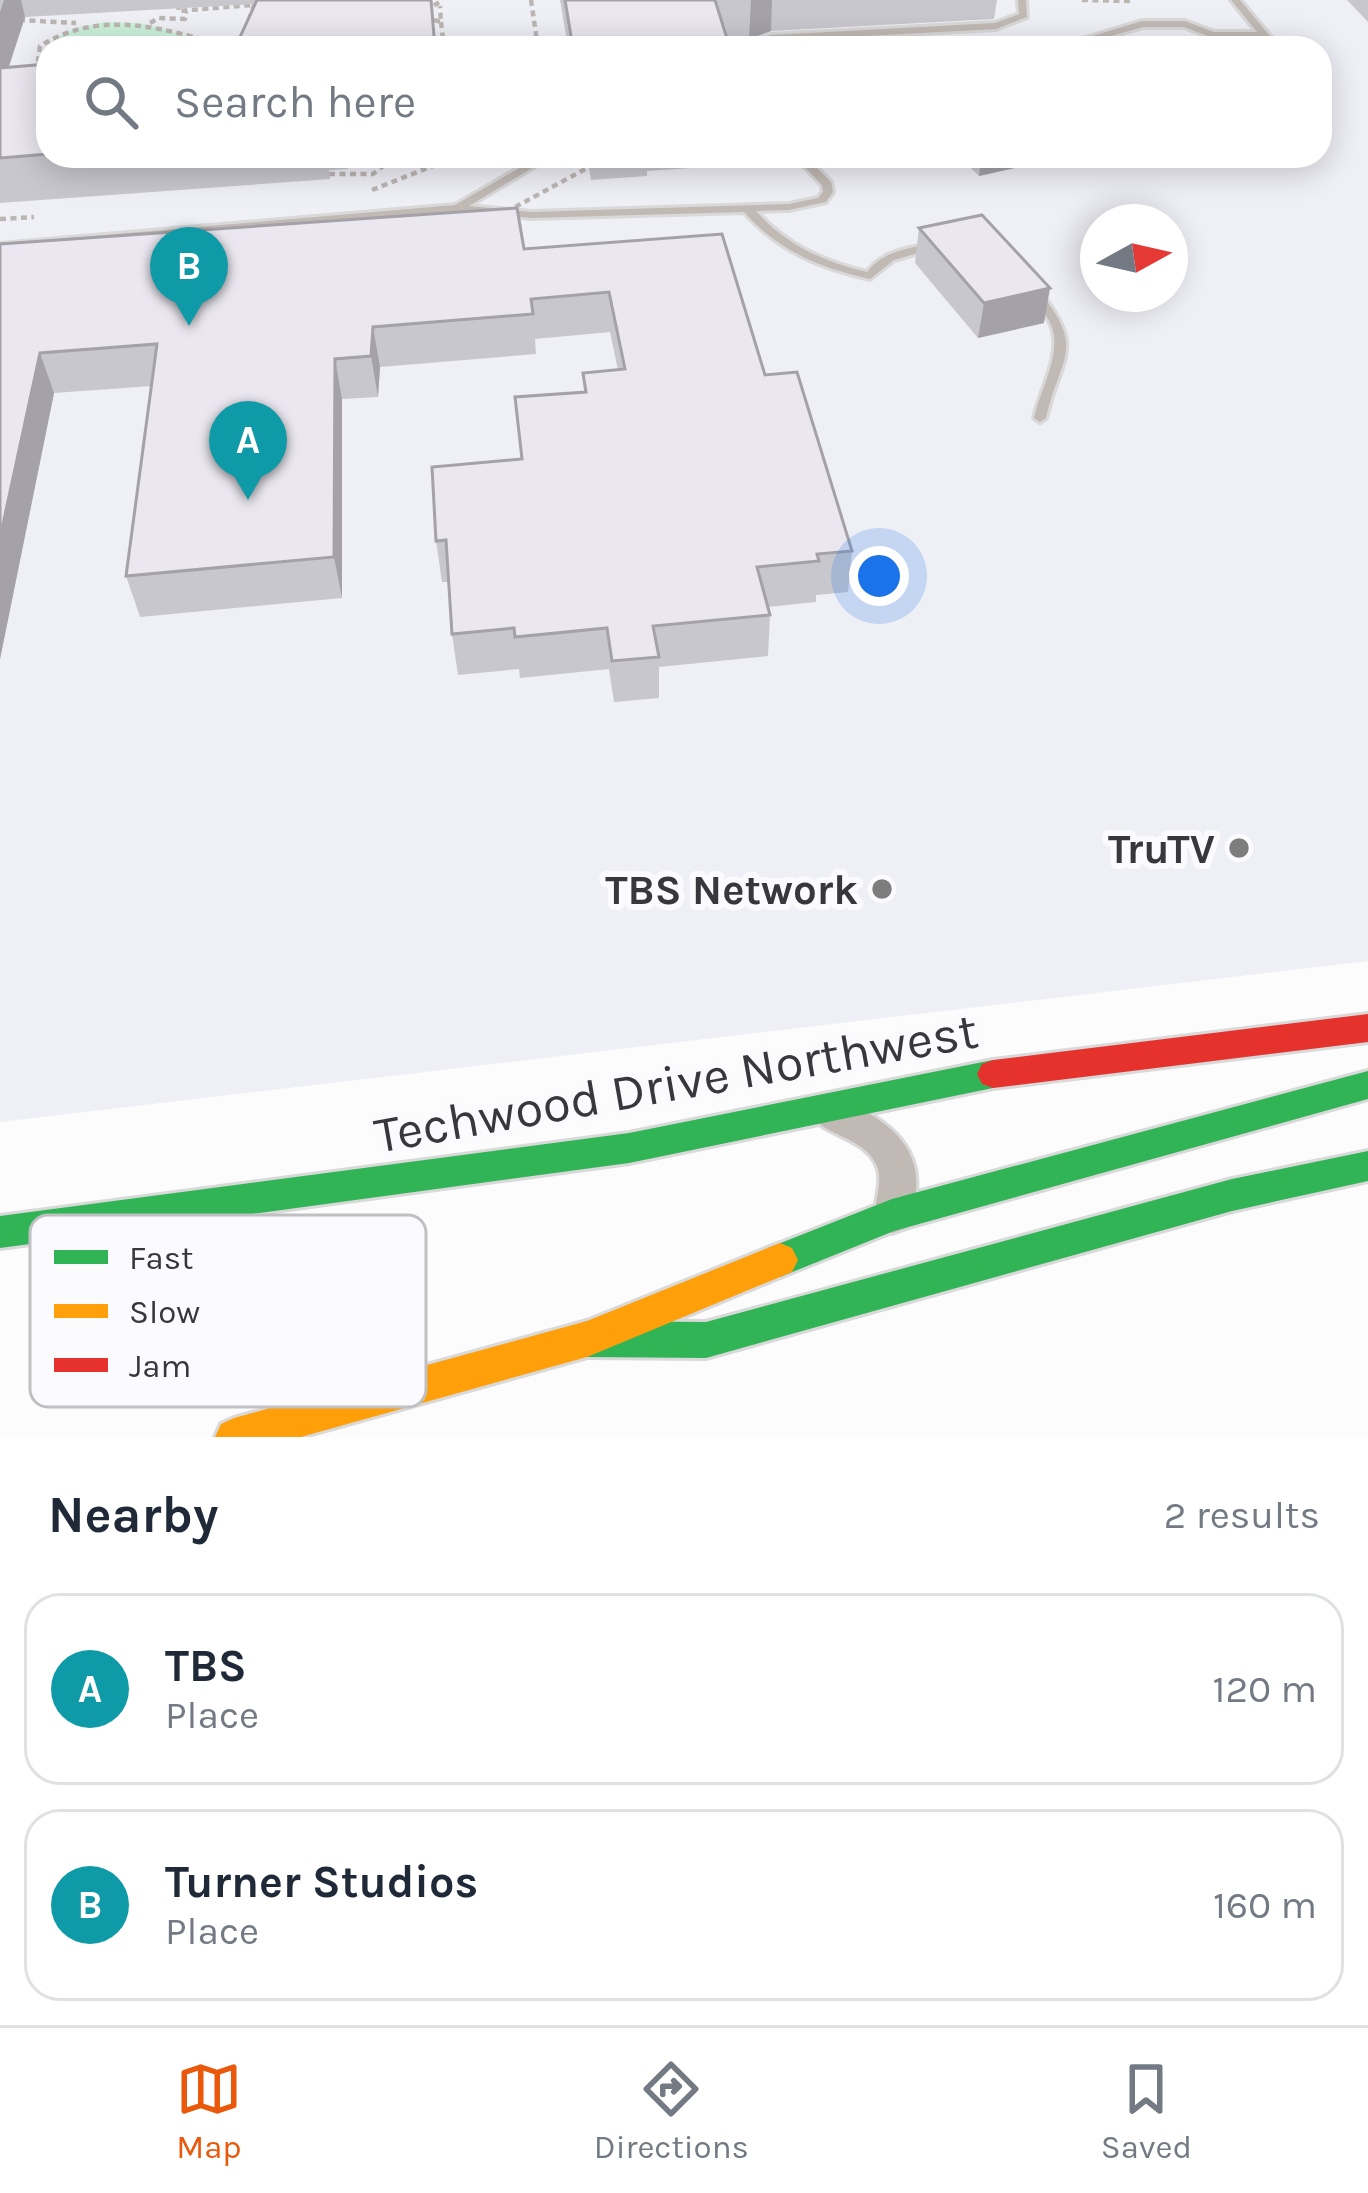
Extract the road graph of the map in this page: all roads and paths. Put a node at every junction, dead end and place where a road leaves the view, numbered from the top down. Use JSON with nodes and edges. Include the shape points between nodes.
{"nodes":[{"id":1,"x":530,"y":0,"type":"edge"},
{"id":2,"x":1022,"y":0,"type":"edge"},
{"id":3,"x":1235,"y":0,"type":"edge"},
{"id":4,"x":241,"y":1,"type":"edge"},
{"id":5,"x":254,"y":3,"type":"edge"},
{"id":6,"x":442,"y":3,"type":"edge"},
{"id":7,"x":179,"y":4,"type":"dead end"},
{"id":8,"x":186,"y":11,"type":"junction"},
{"id":9,"x":16,"y":19,"type":"dead end"},
{"id":10,"x":89,"y":22,"type":"junction"},
{"id":11,"x":441,"y":22,"type":"junction"},
{"id":12,"x":36,"y":23,"type":"junction"},
{"id":13,"x":150,"y":23,"type":"junction"},
{"id":14,"x":1264,"y":35,"type":"joint"},
{"id":15,"x":41,"y":36,"type":"edge"},
{"id":16,"x":54,"y":36,"type":"edge"},
{"id":17,"x":194,"y":36,"type":"edge"},
{"id":18,"x":243,"y":36,"type":"edge"},
{"id":19,"x":443,"y":36,"type":"edge"},
{"id":20,"x":536,"y":36,"type":"edge"},
{"id":21,"x":906,"y":36,"type":"edge"},
{"id":22,"x":1100,"y":36,"type":"edge"},
{"id":23,"x":36,"y":71,"type":"edge"},
{"id":24,"x":35,"y":77,"type":"edge"},
{"id":25,"x":381,"y":168,"type":"edge"},
{"id":26,"x":428,"y":168,"type":"edge"},
{"id":27,"x":526,"y":168,"type":"edge"},
{"id":28,"x":587,"y":168,"type":"edge"},
{"id":29,"x":811,"y":168,"type":"edge"},
{"id":30,"x":329,"y":174,"type":"dead end"},
{"id":31,"x":364,"y":193,"type":"dead end"},
{"id":32,"x":458,"y":208,"type":"junction"},
{"id":33,"x":748,"y":209,"type":"junction"},
{"id":34,"x":46,"y":216,"type":"dead end"},
{"id":35,"x":0,"y":219,"type":"edge"},
{"id":36,"x":488,"y":221,"type":"edge"},
{"id":37,"x":947,"y":244,"type":"edge"},
{"id":38,"x":0,"y":247,"type":"edge"},
{"id":39,"x":1033,"y":290,"type":"edge"},
{"id":40,"x":1040,"y":418,"type":"dead end"},
{"id":41,"x":1368,"y":1028,"type":"edge"},
{"id":42,"x":1368,"y":1085,"type":"edge"},
{"id":43,"x":826,"y":1110,"type":"junction"},
{"id":44,"x":1368,"y":1166,"type":"edge"},
{"id":45,"x":127,"y":1215,"type":"edge"},
{"id":46,"x":892,"y":1215,"type":"junction"},
{"id":47,"x":30,"y":1228,"type":"edge"},
{"id":48,"x":0,"y":1232,"type":"edge"},
{"id":49,"x":587,"y":1340,"type":"junction"},
{"id":50,"x":426,"y":1384,"type":"edge"},
{"id":51,"x":343,"y":1407,"type":"edge"},
{"id":52,"x":234,"y":1437,"type":"edge"}],
"edges":[{"from":1,"to":20,"type":"path"},
{"from":2,"to":21,"type":"lane","via":[[1024,15],[1015,22]]},
{"from":3,"to":14,"type":"lane"},
{"from":4,"to":5,"type":"path"},
{"from":4,"to":8,"type":"path"},
{"from":5,"to":18,"type":"path"},
{"from":6,"to":11,"type":"path"},
{"from":6,"to":11,"type":"path","via":[[420,16]]},
{"from":7,"to":8,"type":"path"},
{"from":8,"to":13,"type":"path","via":[[185,19]]},
{"from":9,"to":12,"type":"path"},
{"from":10,"to":12,"type":"path"},
{"from":10,"to":13,"type":"path"},
{"from":10,"to":16,"type":"path"},
{"from":11,"to":19,"type":"path"},
{"from":12,"to":15,"type":"path"},
{"from":13,"to":17,"type":"path"},
{"from":14,"to":22,"type":"lane","via":[[1213,35],[1165,23]]},
{"from":23,"to":24,"type":"path"},
{"from":25,"to":30,"type":"path"},
{"from":26,"to":31,"type":"path"},
{"from":27,"to":32,"type":"lane"},
{"from":28,"to":36,"type":"path","bridge":true},
{"from":29,"to":33,"type":"lane","via":[[826,184],[825,196]]},
{"from":32,"to":33,"type":"lane","via":[[531,215]]},
{"from":32,"to":38,"type":"lane"},
{"from":33,"to":37,"type":"lane","via":[[790,248],[870,276],[888,258]]},
{"from":34,"to":35,"type":"path"},
{"from":39,"to":40,"type":"lane","via":[[1064,337]]},
{"from":41,"to":43,"type":"main road","name":"Techwood Drive Northwest","via":[[976,1076]]},
{"from":42,"to":46,"type":"main road"},
{"from":43,"to":45,"type":"main road","name":"Techwood Drive Northwest","via":[[629,1148]]},
{"from":43,"to":46,"type":"street","via":[[872,1131],[898,1165]]},
{"from":44,"to":49,"type":"main road","via":[[1210,1201],[706,1340]]},
{"from":46,"to":49,"type":"main road"},
{"from":47,"to":48,"type":"main road","name":"Techwood Drive Northwest"},
{"from":49,"to":50,"type":"main road"},
{"from":51,"to":52,"type":"main road"}]}
